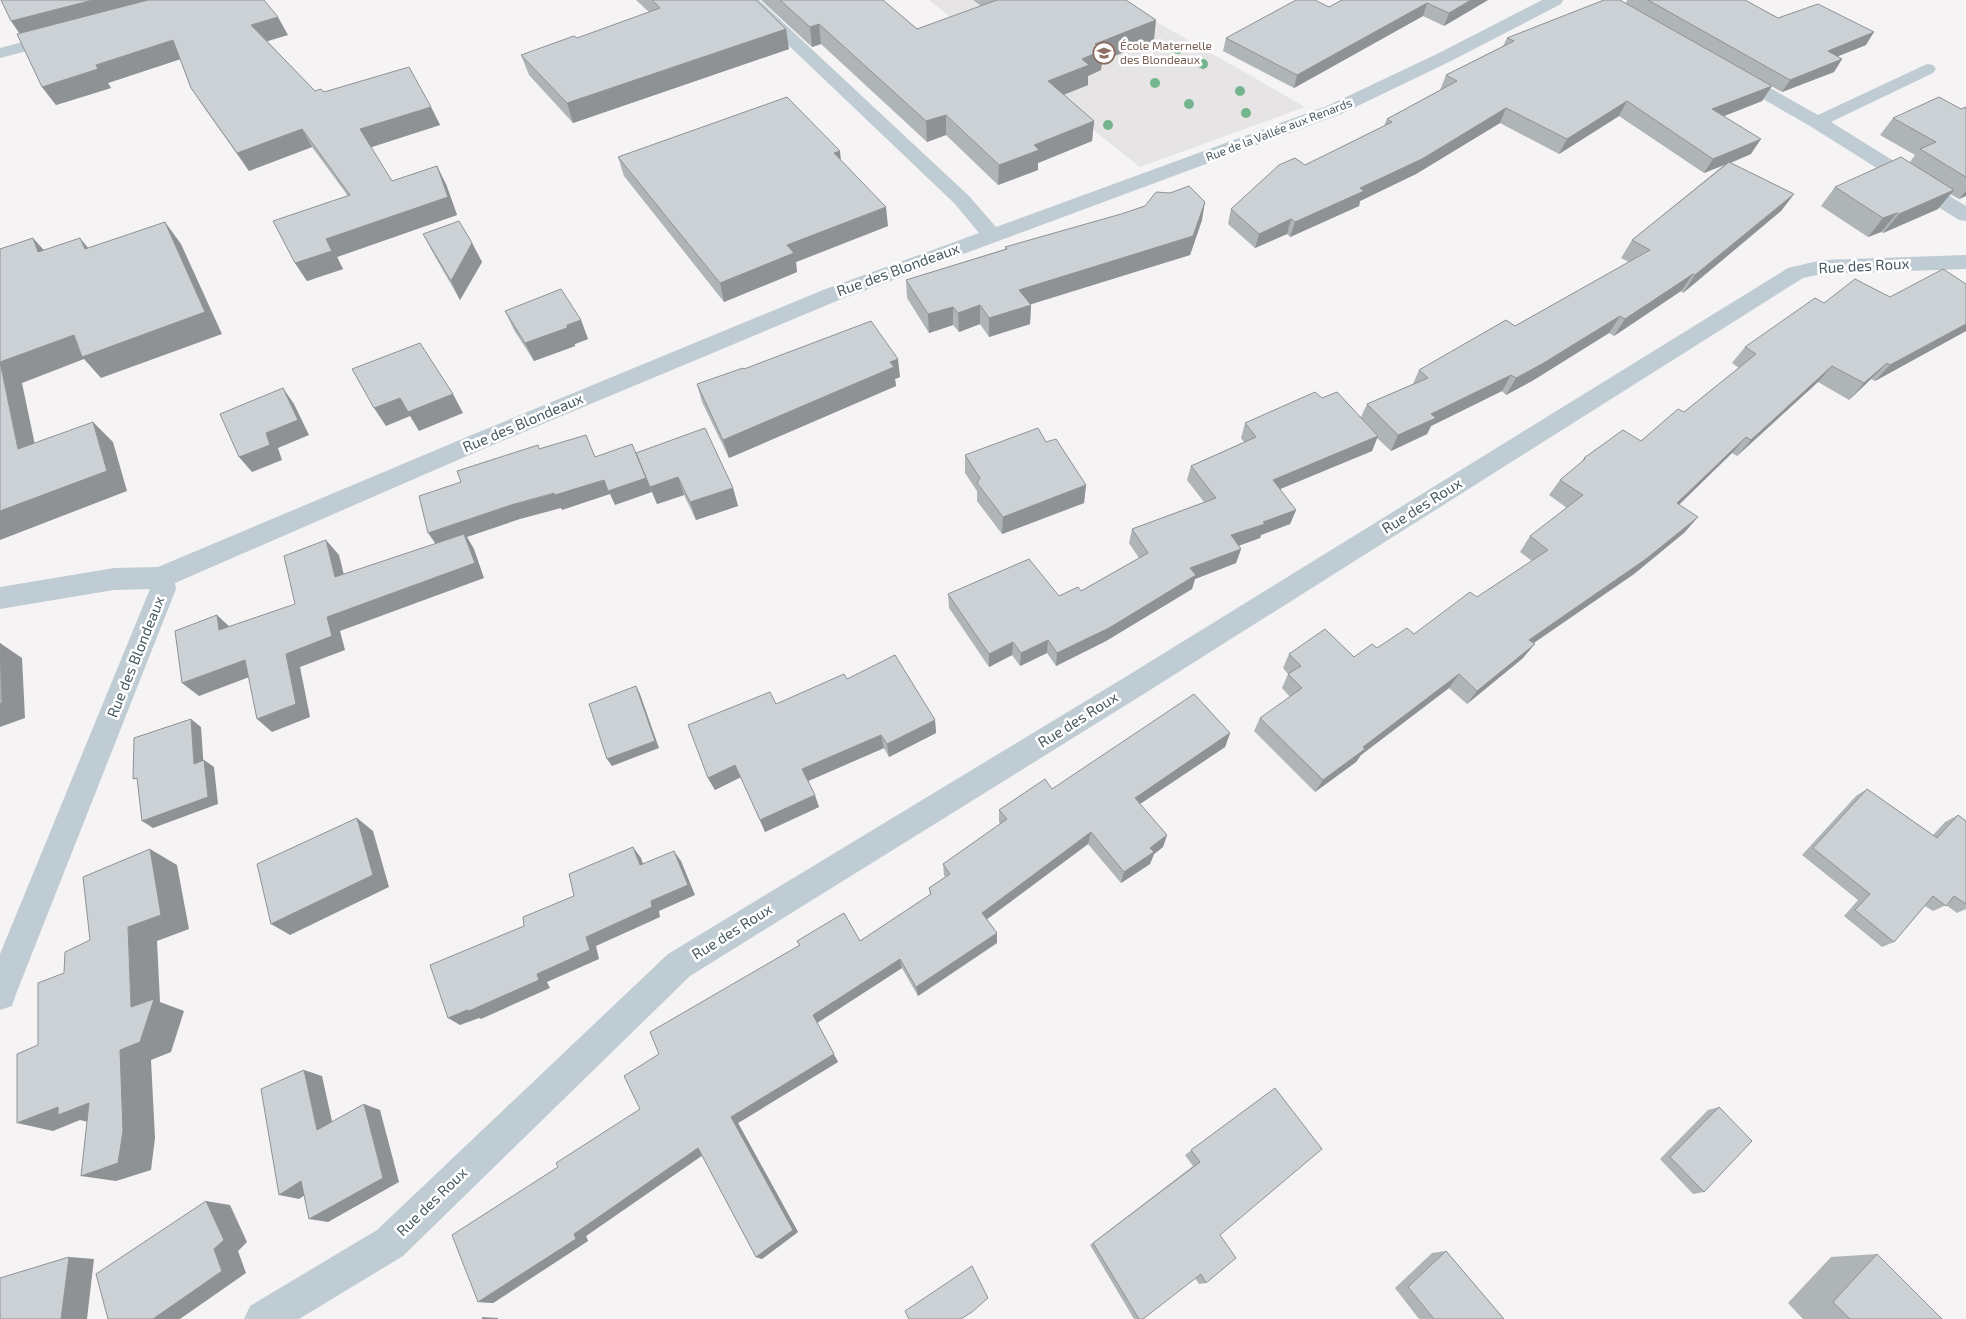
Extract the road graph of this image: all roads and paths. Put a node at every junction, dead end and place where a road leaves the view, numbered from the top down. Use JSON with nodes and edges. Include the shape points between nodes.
{"nodes":[{"id":1,"x":749,"y":0,"type":"edge"},
{"id":2,"x":1555,"y":0,"type":"edge"},
{"id":3,"x":76,"y":33,"type":"edge"},
{"id":4,"x":0,"y":54,"type":"edge"},
{"id":5,"x":1716,"y":64,"type":"edge"},
{"id":6,"x":1927,"y":69,"type":"dead end"},
{"id":7,"x":1817,"y":122,"type":"junction"},
{"id":8,"x":1966,"y":215,"type":"edge"},
{"id":9,"x":992,"y":235,"type":"junction"},
{"id":10,"x":1966,"y":262,"type":"edge"},
{"id":11,"x":160,"y":578,"type":"junction"},
{"id":12,"x":0,"y":598,"type":"edge"},
{"id":13,"x":0,"y":994,"type":"edge"},
{"id":14,"x":263,"y":1319,"type":"edge"}],
"edges":[{"from":1,"to":9,"type":"street","via":[[962,200]]},
{"from":2,"to":9,"type":"street","name":"Rue de la Vallée aux Renards","via":[[1334,110]]},
{"from":3,"to":4,"type":"street"},
{"from":5,"to":7,"type":"street"},
{"from":6,"to":7,"type":"street"},
{"from":7,"to":8,"type":"street"},
{"from":9,"to":11,"type":"street","name":"Rue des Blondeaux","via":[[821,299]]},
{"from":10,"to":14,"type":"street","name":"Rue des Roux","via":[[1822,267],[1796,273],[679,965],[390,1243]]},
{"from":11,"to":12,"type":"street","via":[[114,579]]},
{"from":11,"to":13,"type":"street","name":"Rue des Blondeaux","via":[[163,590]]}]}
